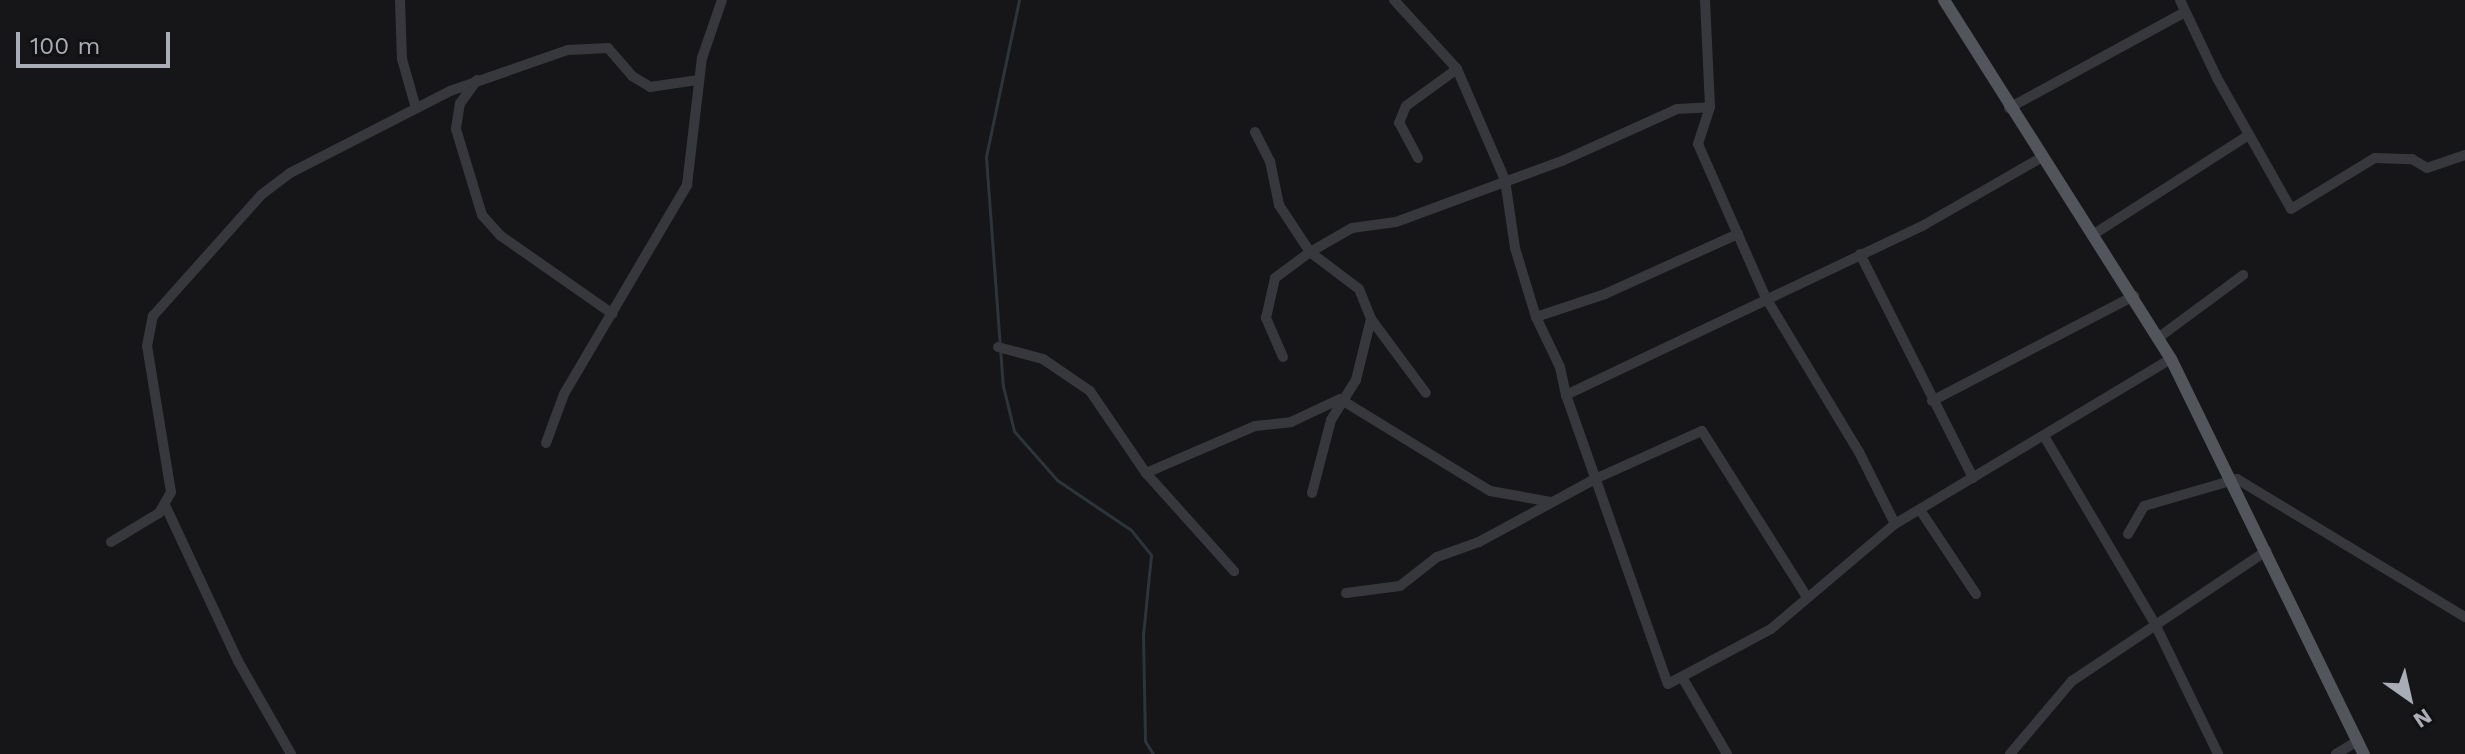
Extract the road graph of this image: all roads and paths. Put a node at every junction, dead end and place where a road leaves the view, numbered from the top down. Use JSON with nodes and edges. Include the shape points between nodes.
{"nodes":[{"id":1,"x":400,"y":0,"type":"edge"},
{"id":2,"x":722,"y":0,"type":"edge"},
{"id":3,"x":1394,"y":0,"type":"edge"},
{"id":4,"x":1705,"y":0,"type":"edge"},
{"id":5,"x":1944,"y":0,"type":"edge"},
{"id":6,"x":2180,"y":0,"type":"edge"},
{"id":7,"x":2185,"y":12,"type":"junction"},
{"id":8,"x":1457,"y":69,"type":"junction"},
{"id":9,"x":479,"y":78,"type":"junction"},
{"id":10,"x":698,"y":80,"type":"junction"},
{"id":11,"x":1710,"y":107,"type":"junction"},
{"id":12,"x":416,"y":108,"type":"junction"},
{"id":13,"x":2009,"y":108,"type":"junction"},
{"id":14,"x":1255,"y":132,"type":"dead end"},
{"id":15,"x":2249,"y":135,"type":"junction"},
{"id":16,"x":2465,"y":155,"type":"edge"},
{"id":17,"x":2044,"y":156,"type":"junction"},
{"id":18,"x":1418,"y":158,"type":"dead end"},
{"id":19,"x":1505,"y":180,"type":"junction"},
{"id":20,"x":1738,"y":234,"type":"junction"},
{"id":21,"x":2094,"y":234,"type":"junction"},
{"id":22,"x":1310,"y":252,"type":"junction"},
{"id":23,"x":1860,"y":254,"type":"junction"},
{"id":24,"x":2243,"y":275,"type":"dead end"},
{"id":25,"x":2134,"y":296,"type":"junction"},
{"id":26,"x":1766,"y":298,"type":"junction"},
{"id":27,"x":613,"y":314,"type":"junction"},
{"id":28,"x":1536,"y":317,"type":"junction"},
{"id":29,"x":1371,"y":319,"type":"junction"},
{"id":30,"x":2158,"y":338,"type":"junction"},
{"id":31,"x":998,"y":347,"type":"dead end"},
{"id":32,"x":1283,"y":357,"type":"dead end"},
{"id":33,"x":2171,"y":359,"type":"junction"},
{"id":34,"x":1426,"y":393,"type":"dead end"},
{"id":35,"x":1566,"y":395,"type":"junction"},
{"id":36,"x":1340,"y":399,"type":"junction"},
{"id":37,"x":1932,"y":401,"type":"junction"},
{"id":38,"x":2044,"y":436,"type":"junction"},
{"id":39,"x":546,"y":443,"type":"dead end"},
{"id":40,"x":1146,"y":473,"type":"junction"},
{"id":41,"x":1973,"y":478,"type":"junction"},
{"id":42,"x":2230,"y":478,"type":"junction"},
{"id":43,"x":1595,"y":479,"type":"junction"},
{"id":44,"x":1312,"y":493,"type":"dead end"},
{"id":45,"x":1552,"y":502,"type":"junction"},
{"id":46,"x":165,"y":505,"type":"junction"},
{"id":47,"x":1920,"y":510,"type":"junction"},
{"id":48,"x":1895,"y":524,"type":"junction"},
{"id":49,"x":2128,"y":534,"type":"dead end"},
{"id":50,"x":111,"y":542,"type":"dead end"},
{"id":51,"x":2266,"y":551,"type":"junction"},
{"id":52,"x":1234,"y":571,"type":"dead end"},
{"id":53,"x":1346,"y":593,"type":"dead end"},
{"id":54,"x":1976,"y":594,"type":"dead end"},
{"id":55,"x":1807,"y":597,"type":"junction"},
{"id":56,"x":2465,"y":617,"type":"edge"},
{"id":57,"x":2154,"y":622,"type":"junction"},
{"id":58,"x":1682,"y":677,"type":"junction"},
{"id":59,"x":2358,"y":741,"type":"junction"},
{"id":60,"x":291,"y":754,"type":"edge"},
{"id":61,"x":1727,"y":754,"type":"edge"},
{"id":62,"x":2010,"y":754,"type":"edge"},
{"id":63,"x":2218,"y":754,"type":"edge"},
{"id":64,"x":2336,"y":754,"type":"edge"},
{"id":65,"x":2364,"y":754,"type":"edge"}],
"edges":[{"from":1,"to":12,"type":"street","via":[[402,59]]},
{"from":2,"to":10,"type":"street"},
{"from":3,"to":8,"type":"street"},
{"from":4,"to":11,"type":"street"},
{"from":5,"to":13,"type":"main road"},
{"from":6,"to":7,"type":"street"},
{"from":7,"to":13,"type":"street"},
{"from":7,"to":15,"type":"street"},
{"from":8,"to":18,"type":"street","via":[[1406,106],[1399,123]]},
{"from":8,"to":19,"type":"street"},
{"from":9,"to":10,"type":"street","via":[[600,45],[650,87]]},
{"from":9,"to":12,"type":"street"},
{"from":9,"to":27,"type":"street","via":[[460,103],[456,129],[482,215],[501,236]]},
{"from":10,"to":27,"type":"street","via":[[695,152],[687,185]]},
{"from":11,"to":19,"type":"street","via":[[1677,109],[1562,161]]},
{"from":11,"to":20,"type":"street","via":[[1698,144]]},
{"from":12,"to":46,"type":"street","via":[[290,173],[261,195],[153,316],[147,346],[172,479]]},
{"from":13,"to":17,"type":"main road"},
{"from":14,"to":22,"type":"street","via":[[1270,161],[1279,205]]},
{"from":15,"to":16,"type":"street","via":[[2291,209],[2375,158],[2412,159],[2427,168]]},
{"from":15,"to":21,"type":"street"},
{"from":17,"to":21,"type":"main road"},
{"from":17,"to":23,"type":"street","via":[[1924,225]]},
{"from":19,"to":22,"type":"street","via":[[1396,222],[1352,228]]},
{"from":19,"to":28,"type":"street","via":[[1515,248]]},
{"from":20,"to":26,"type":"street"},
{"from":20,"to":28,"type":"street","via":[[1605,294]]},
{"from":21,"to":25,"type":"main road"},
{"from":22,"to":29,"type":"street","via":[[1359,289]]},
{"from":22,"to":32,"type":"street","via":[[1275,278],[1266,318]]},
{"from":23,"to":26,"type":"street"},
{"from":23,"to":37,"type":"street"},
{"from":24,"to":30,"type":"street"},
{"from":25,"to":30,"type":"main road"},
{"from":25,"to":37,"type":"street"},
{"from":26,"to":35,"type":"street"},
{"from":26,"to":48,"type":"street","via":[[1859,452]]},
{"from":27,"to":39,"type":"street","via":[[564,394]]},
{"from":28,"to":35,"type":"street","via":[[1560,367]]},
{"from":29,"to":34,"type":"street"},
{"from":29,"to":36,"type":"street","via":[[1356,380]]},
{"from":30,"to":33,"type":"main road"},
{"from":31,"to":40,"type":"street","via":[[1043,359],[1090,391]]},
{"from":33,"to":38,"type":"street"},
{"from":33,"to":42,"type":"main road"},
{"from":35,"to":43,"type":"street"},
{"from":36,"to":40,"type":"street","via":[[1291,422],[1255,426]]},
{"from":36,"to":44,"type":"street"},
{"from":36,"to":45,"type":"street","via":[[1490,491]]},
{"from":37,"to":41,"type":"street"},
{"from":38,"to":41,"type":"street"},
{"from":38,"to":57,"type":"street"},
{"from":40,"to":52,"type":"street"},
{"from":41,"to":47,"type":"street"},
{"from":42,"to":49,"type":"street","via":[[2144,506]]},
{"from":42,"to":51,"type":"main road"},
{"from":42,"to":56,"type":"street","via":[[2258,488]]},
{"from":43,"to":45,"type":"street"},
{"from":43,"to":55,"type":"street","via":[[1702,431]]},
{"from":43,"to":58,"type":"street","via":[[1668,684]]},
{"from":45,"to":53,"type":"street","via":[[1479,542],[1437,557],[1400,586]]},
{"from":46,"to":50,"type":"street"},
{"from":46,"to":60,"type":"street","via":[[243,672]]},
{"from":47,"to":48,"type":"street"},
{"from":47,"to":54,"type":"street"},
{"from":48,"to":55,"type":"street"},
{"from":51,"to":57,"type":"street"},
{"from":51,"to":59,"type":"main road"},
{"from":55,"to":58,"type":"street","via":[[1771,629]]},
{"from":57,"to":62,"type":"street","via":[[2072,681]]},
{"from":57,"to":63,"type":"street"},
{"from":58,"to":61,"type":"street"},
{"from":59,"to":64,"type":"street"},
{"from":59,"to":65,"type":"main road"}]}
